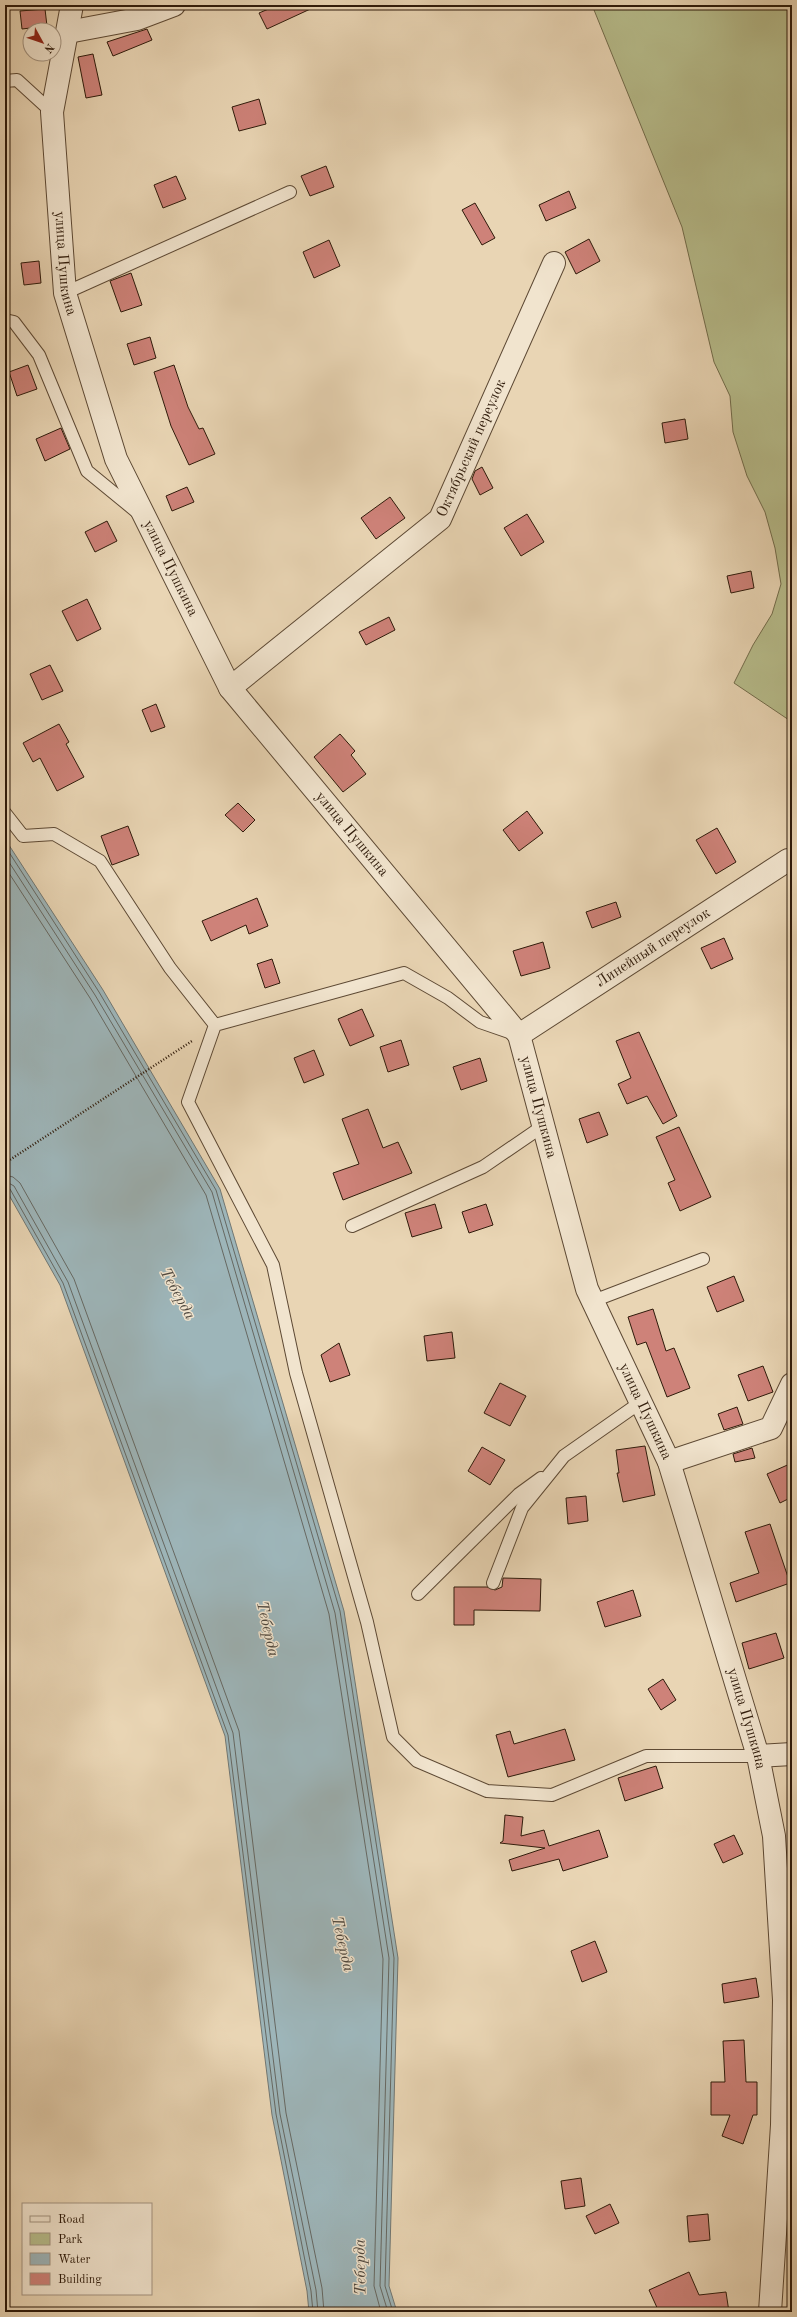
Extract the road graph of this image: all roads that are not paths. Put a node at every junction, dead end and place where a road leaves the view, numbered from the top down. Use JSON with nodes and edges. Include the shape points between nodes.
{"nodes":[{"id":1,"x":72,"y":5,"type":"edge"},
{"id":2,"x":174,"y":5,"type":"edge"},
{"id":3,"x":68,"y":32,"type":"junction"},
{"id":4,"x":5,"y":81,"type":"edge"},
{"id":5,"x":52,"y":112,"type":"junction"},
{"id":6,"x":290,"y":192,"type":"dead end"},
{"id":7,"x":554,"y":263,"type":"dead end"},
{"id":8,"x":65,"y":293,"type":"junction"},
{"id":9,"x":5,"y":320,"type":"edge"},
{"id":10,"x":147,"y":520,"type":"junction"},
{"id":11,"x":230,"y":688,"type":"junction"},
{"id":12,"x":5,"y":813,"type":"edge"},
{"id":13,"x":788,"y":860,"type":"dead end"},
{"id":14,"x":215,"y":1025,"type":"junction"},
{"id":15,"x":519,"y":1035,"type":"junction"},
{"id":16,"x":543,"y":1126,"type":"junction"},
{"id":17,"x":352,"y":1226,"type":"dead end"},
{"id":18,"x":703,"y":1259,"type":"dead end"},
{"id":19,"x":593,"y":1301,"type":"junction"},
{"id":20,"x":792,"y":1384,"type":"edge"},
{"id":21,"x":641,"y":1402,"type":"junction"},
{"id":22,"x":669,"y":1462,"type":"junction"},
{"id":23,"x":554,"y":1469,"type":"junction"},
{"id":24,"x":493,"y":1583,"type":"dead end"},
{"id":25,"x":418,"y":1594,"type":"dead end"},
{"id":26,"x":792,"y":1754,"type":"edge"},
{"id":27,"x":758,"y":1756,"type":"junction"},
{"id":28,"x":770,"y":2312,"type":"edge"}],
"edges":[{"from":1,"to":3,"type":"street","name":"улица Пушкина"},
{"from":2,"to":3,"type":"street","via":[[137,19]]},
{"from":3,"to":5,"type":"street","name":"улица Пушкина"},
{"from":4,"to":5,"type":"lane","via":[[17,80]]},
{"from":5,"to":8,"type":"street","name":"улица Пушкина"},
{"from":6,"to":8,"type":"lane"},
{"from":7,"to":11,"type":"street","name":"Октябрьский переулок","via":[[440,519]]},
{"from":8,"to":10,"type":"street","name":"улица Пушкина","via":[[116,459]]},
{"from":9,"to":10,"type":"lane","via":[[14,322],[39,355],[88,471]]},
{"from":10,"to":11,"type":"street","name":"улица Пушкина"},
{"from":11,"to":15,"type":"street","name":"улица Пушкина"},
{"from":12,"to":14,"type":"lane","via":[[23,836],[54,834],[100,861],[170,968]]},
{"from":13,"to":15,"type":"street","name":"Линейный переулок"},
{"from":14,"to":15,"type":"lane","via":[[404,973],[448,998],[480,1022]]},
{"from":14,"to":27,"type":"lane","via":[[188,1102],[273,1265],[296,1373],[367,1622],[393,1737],[417,1761],[487,1791],[552,1795],[646,1756]]},
{"from":15,"to":16,"type":"street","name":"улица Пушкина"},
{"from":16,"to":17,"type":"lane","via":[[482,1167]]},
{"from":16,"to":19,"type":"street","name":"улица Пушкина","via":[[587,1289]]},
{"from":18,"to":19,"type":"lane"},
{"from":19,"to":21,"type":"street","name":"улица Пушкина"},
{"from":20,"to":22,"type":"street","via":[[771,1428]]},
{"from":21,"to":22,"type":"street","name":"улица Пушкина"},
{"from":21,"to":23,"type":"lane","via":[[564,1456]]},
{"from":22,"to":27,"type":"street","name":"улица Пушкина"},
{"from":23,"to":24,"type":"lane","via":[[522,1508]]},
{"from":23,"to":25,"type":"lane","via":[[519,1494]]},
{"from":26,"to":27,"type":"street"},
{"from":27,"to":28,"type":"street","name":"улица Пушкина","via":[[774,1836],[784,2000],[782,2125]]}]}
